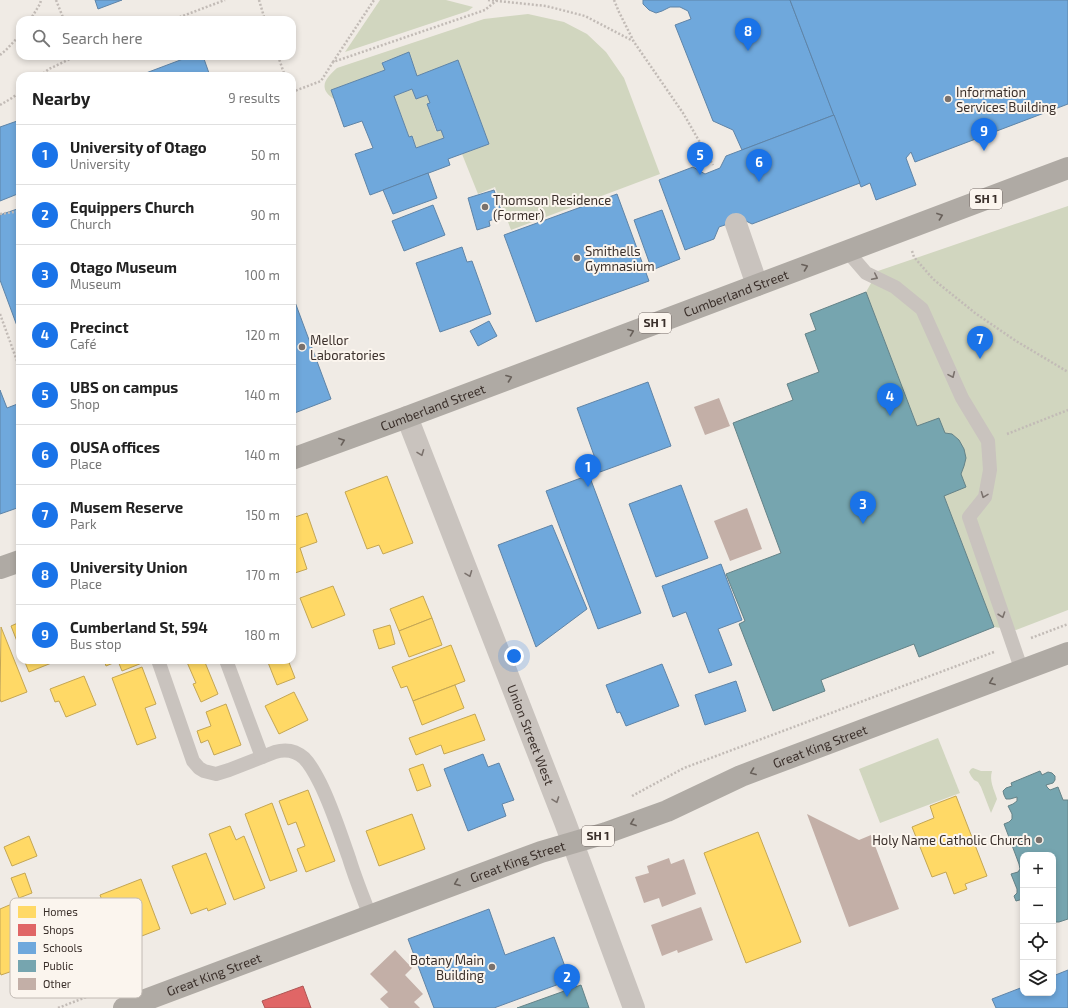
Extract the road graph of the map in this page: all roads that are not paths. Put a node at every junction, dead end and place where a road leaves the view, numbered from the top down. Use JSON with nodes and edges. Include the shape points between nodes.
{"nodes":[{"id":1,"x":1068,"y":168,"type":"edge"},
{"id":2,"x":736,"y":224,"type":"dead end"},
{"id":3,"x":847,"y":251,"type":"junction"},
{"id":4,"x":757,"y":285,"type":"junction"},
{"id":5,"x":407,"y":417,"type":"junction"},
{"id":6,"x":296,"y":458,"type":"edge"},
{"id":7,"x":16,"y":562,"type":"edge"},
{"id":8,"x":0,"y":568,"type":"edge"},
{"id":9,"x":1068,"y":653,"type":"edge"},
{"id":10,"x":159,"y":664,"type":"edge"},
{"id":11,"x":227,"y":664,"type":"edge"},
{"id":12,"x":1022,"y":671,"type":"junction"},
{"id":13,"x":262,"y":757,"type":"junction"},
{"id":14,"x":572,"y":843,"type":"junction"},
{"id":15,"x":370,"y":916,"type":"junction"},
{"id":16,"x":124,"y":1008,"type":"edge"},
{"id":17,"x":634,"y":1008,"type":"edge"}],
"edges":[{"from":3,"to":1,"type":"highway","name":"Cumberland Street","number":"SH 1","one_way":true},
{"from":2,"to":4,"type":"street"},
{"from":4,"to":3,"type":"highway","name":"Cumberland Street","number":"SH 1","one_way":true},
{"from":3,"to":12,"type":"lane","one_way":true,"via":[[866,273],[895,286],[922,309],[962,398],[988,441],[990,470],[985,497],[970,518]]},
{"from":5,"to":4,"type":"highway","name":"Cumberland Street","number":"SH 1","one_way":true},
{"from":6,"to":5,"type":"highway","name":"Cumberland Street","number":"SH 1","one_way":true},
{"from":5,"to":14,"type":"street","name":"Union Street West","one_way":true},
{"from":7,"to":8,"type":"highway"},
{"from":9,"to":12,"type":"highway","name":"Great King Street","number":"SH 1"},
{"from":10,"to":13,"type":"lane","via":[[193,761],[199,768],[209,774],[216,774]]},
{"from":11,"to":13,"type":"lane"},
{"from":12,"to":14,"type":"highway","name":"Great King Street","number":"SH 1","one_way":true,"via":[[741,776],[667,811]]},
{"from":13,"to":15,"type":"lane","via":[[281,750],[290,751],[300,755],[309,764],[334,815]]},
{"from":14,"to":15,"type":"highway","name":"Great King Street","number":"SH 1","one_way":true,"via":[[541,852]]},
{"from":14,"to":17,"type":"street","name":"Union Street West"},
{"from":15,"to":16,"type":"highway","name":"Great King Street","number":"SH 1"}]}
